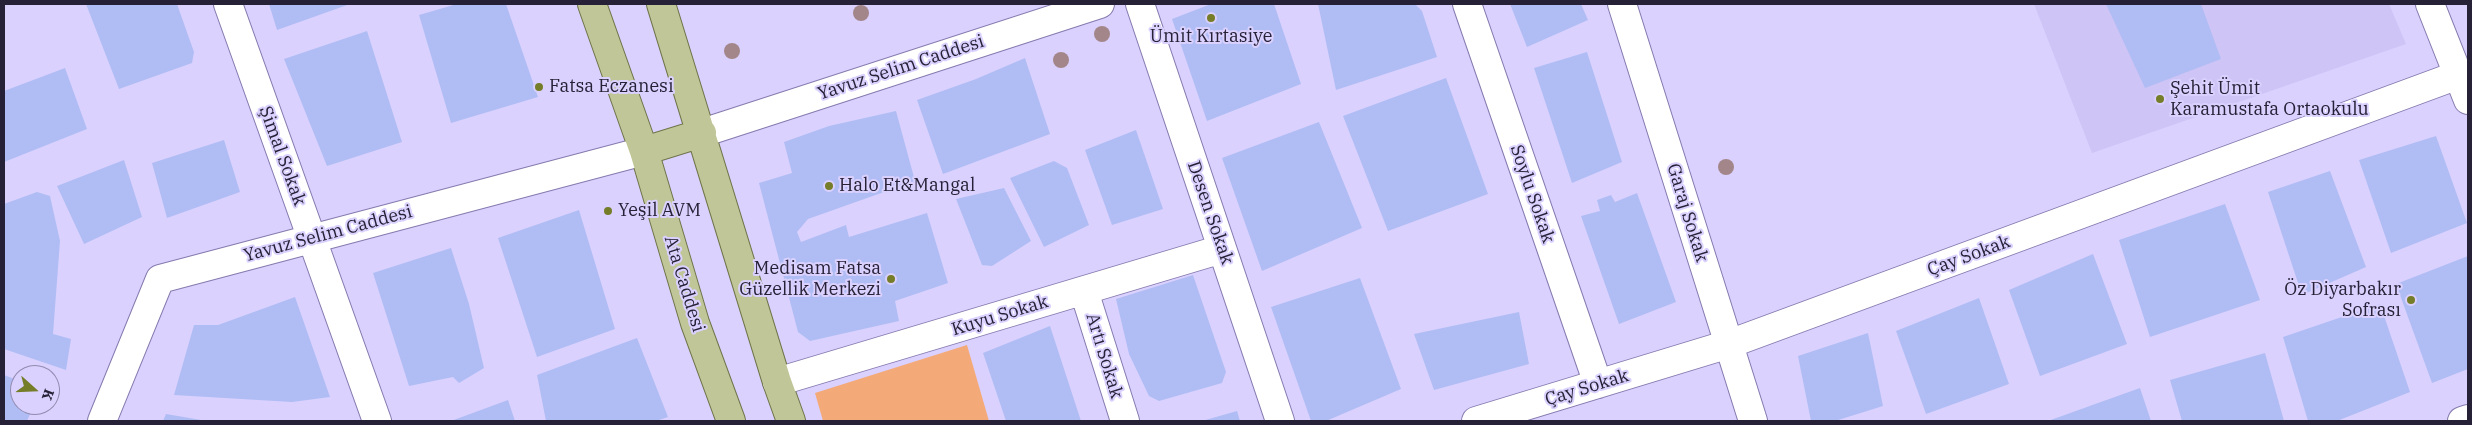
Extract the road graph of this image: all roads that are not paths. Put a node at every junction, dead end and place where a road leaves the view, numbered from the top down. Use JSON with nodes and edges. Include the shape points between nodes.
{"nodes":[{"id":1,"x":228,"y":4,"type":"edge"},
{"id":2,"x":592,"y":4,"type":"edge"},
{"id":3,"x":661,"y":4,"type":"edge"},
{"id":4,"x":1100,"y":4,"type":"edge"},
{"id":5,"x":1140,"y":4,"type":"edge"},
{"id":6,"x":1466,"y":4,"type":"edge"},
{"id":7,"x":1622,"y":4,"type":"edge"},
{"id":8,"x":2430,"y":4,"type":"edge"},
{"id":9,"x":2458,"y":75,"type":"junction"},
{"id":10,"x":2468,"y":100,"type":"edge"},
{"id":11,"x":702,"y":133,"type":"junction"},
{"id":12,"x":644,"y":151,"type":"junction"},
{"id":13,"x":311,"y":239,"type":"junction"},
{"id":14,"x":1222,"y":249,"type":"junction"},
{"id":15,"x":1084,"y":291,"type":"junction"},
{"id":16,"x":1729,"y":344,"type":"junction"},
{"id":17,"x":777,"y":382,"type":"junction"},
{"id":18,"x":1598,"y":384,"type":"junction"},
{"id":19,"x":2468,"y":419,"type":"edge"},
{"id":20,"x":102,"y":421,"type":"edge"},
{"id":21,"x":377,"y":421,"type":"edge"},
{"id":22,"x":731,"y":421,"type":"edge"},
{"id":23,"x":791,"y":421,"type":"edge"},
{"id":24,"x":1125,"y":421,"type":"edge"},
{"id":25,"x":1280,"y":421,"type":"edge"},
{"id":26,"x":1476,"y":421,"type":"edge"},
{"id":27,"x":1753,"y":421,"type":"edge"},
{"id":28,"x":2462,"y":421,"type":"edge"}],
"edges":[{"from":1,"to":13,"type":"street","name":"Şimal Sokak"},
{"from":2,"to":12,"type":"main road","name":"Ata Caddesi"},
{"from":3,"to":11,"type":"main road"},
{"from":4,"to":11,"type":"street","name":"Yavuz Selim Caddesi"},
{"from":5,"to":14,"type":"street","name":"Desen Sokak"},
{"from":6,"to":18,"type":"street","name":"Soylu Sokak"},
{"from":7,"to":16,"type":"street","name":"Garaj Sokak"},
{"from":8,"to":9,"type":"street"},
{"from":9,"to":10,"type":"street"},
{"from":9,"to":16,"type":"street","name":"Çay Sokak"},
{"from":11,"to":12,"type":"main road"},
{"from":11,"to":17,"type":"main road"},
{"from":12,"to":13,"type":"street","name":"Yavuz Selim Caddesi"},
{"from":12,"to":22,"type":"main road","name":"Ata Caddesi","via":[[695,323]]},
{"from":13,"to":20,"type":"street","name":"Yavuz Selim Caddesi","via":[[160,279]]},
{"from":13,"to":21,"type":"street","name":"Şimal Sokak"},
{"from":14,"to":15,"type":"street","name":"Kuyu Sokak"},
{"from":14,"to":25,"type":"street","name":"Desen Sokak"},
{"from":15,"to":17,"type":"street","name":"Kuyu Sokak"},
{"from":15,"to":24,"type":"street","name":"Artı Sokak"},
{"from":16,"to":18,"type":"street","name":"Çay Sokak"},
{"from":16,"to":27,"type":"street","name":"Garaj Sokak"},
{"from":17,"to":23,"type":"main road"},
{"from":18,"to":26,"type":"street","name":"Çay Sokak"},
{"from":19,"to":28,"type":"street"}]}
